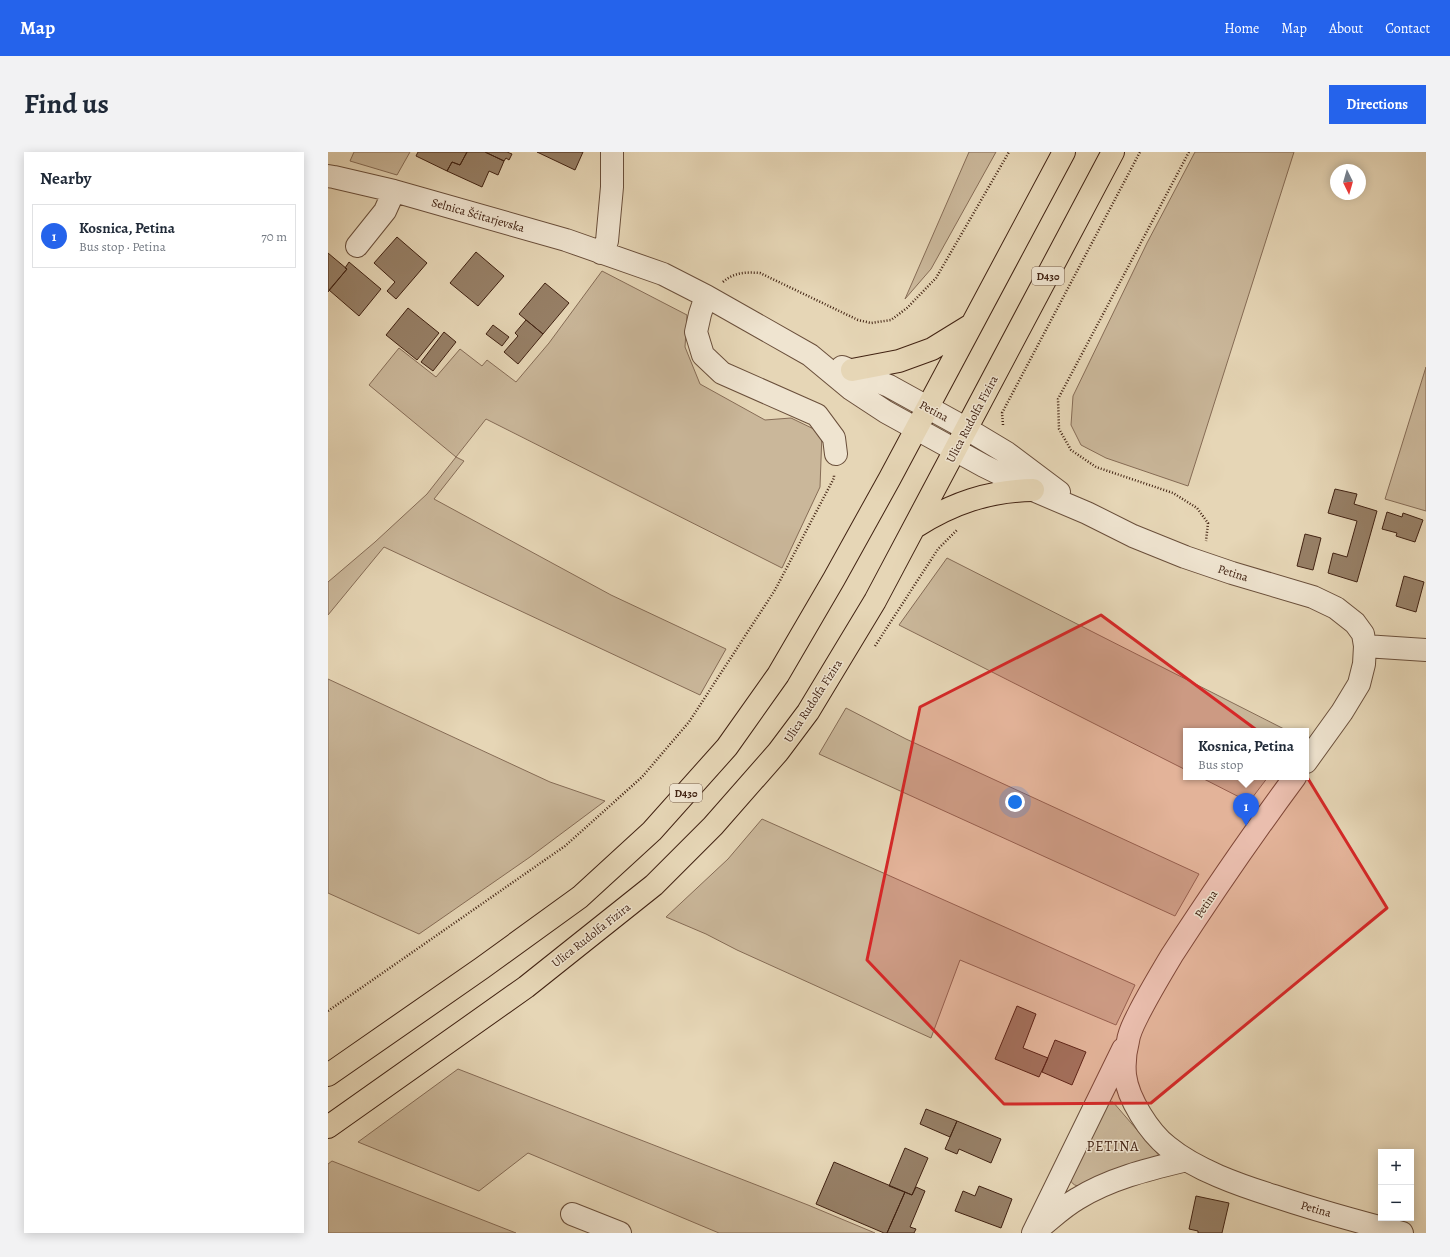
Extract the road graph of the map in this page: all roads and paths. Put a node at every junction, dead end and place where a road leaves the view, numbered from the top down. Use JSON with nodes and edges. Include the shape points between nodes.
{"nodes":[{"id":1,"x":612,"y":152,"type":"edge"},
{"id":2,"x":1009,"y":152,"type":"edge"},
{"id":3,"x":1064,"y":152,"type":"edge"},
{"id":4,"x":1113,"y":152,"type":"edge"},
{"id":5,"x":1140,"y":152,"type":"edge"},
{"id":6,"x":1189,"y":152,"type":"edge"},
{"id":7,"x":328,"y":176,"type":"edge"},
{"id":8,"x":394,"y":191,"type":"junction"},
{"id":9,"x":357,"y":246,"type":"dead end"},
{"id":10,"x":601,"y":253,"type":"junction"},
{"id":11,"x":625,"y":261,"type":"joint"},
{"id":12,"x":706,"y":296,"type":"junction"},
{"id":13,"x":972,"y":324,"type":"junction"},
{"id":14,"x":810,"y":355,"type":"junction"},
{"id":15,"x":852,"y":370,"type":"junction"},
{"id":16,"x":927,"y":407,"type":"junction"},
{"id":17,"x":916,"y":428,"type":"junction"},
{"id":18,"x":967,"y":429,"type":"junction"},
{"id":19,"x":997,"y":447,"type":"junction"},
{"id":20,"x":956,"y":450,"type":"junction"},
{"id":21,"x":836,"y":454,"type":"joint"},
{"id":22,"x":1033,"y":490,"type":"junction"},
{"id":23,"x":1087,"y":513,"type":"junction"},
{"id":24,"x":915,"y":527,"type":"junction"},
{"id":25,"x":1203,"y":563,"type":"junction"},
{"id":26,"x":1365,"y":646,"type":"junction"},
{"id":27,"x":1426,"y":650,"type":"edge"},
{"id":28,"x":1309,"y":758,"type":"edge"},
{"id":29,"x":1293,"y":780,"type":"edge"},
{"id":30,"x":328,"y":1010,"type":"edge"},
{"id":31,"x":1128,"y":1039,"type":"junction"},
{"id":32,"x":328,"y":1074,"type":"edge"},
{"id":33,"x":328,"y":1127,"type":"edge"},
{"id":34,"x":1188,"y":1160,"type":"junction"},
{"id":35,"x":572,"y":1214,"type":"dead end"},
{"id":36,"x":1034,"y":1232,"type":"edge"},
{"id":37,"x":620,"y":1233,"type":"edge"},
{"id":38,"x":1402,"y":1233,"type":"edge"}],
"edges":[{"from":1,"to":10,"type":"street","via":[[607,241]]},
{"from":2,"to":12,"type":"path","via":[[936,278],[907,308],[891,320],[871,323],[858,320],[760,273],[746,272],[729,277]]},
{"from":3,"to":13,"type":"main road","number":"D430"},
{"from":4,"to":18,"type":"main road","name":"Ulica Rudolfa Fizira","number":"D430"},
{"from":5,"to":19,"type":"path","via":[[1002,412],[1003,430]]},
{"from":6,"to":25,"type":"path","via":[[1071,373],[1058,399],[1058,406],[1059,428],[1071,450],[1096,467],[1173,493],[1197,508],[1208,522]]},
{"from":7,"to":8,"type":"street","name":"Selnica Šćitarjevska"},
{"from":8,"to":9,"type":"street","via":[[385,211]]},
{"from":8,"to":10,"type":"street","name":"Selnica Šćitarjevska","via":[[566,240]]},
{"from":10,"to":11,"type":"street","name":"Selnica Šćitarjevska"},
{"from":11,"to":12,"type":"street","name":"Petina","via":[[663,274]]},
{"from":12,"to":14,"type":"street","name":"Petina"},
{"from":12,"to":21,"type":"street","via":[[696,332],[703,355],[722,373],[817,415],[834,438]]},
{"from":13,"to":15,"type":"main road","via":[[932,349],[899,361]]},
{"from":13,"to":16,"type":"main road","number":"D430"},
{"from":14,"to":15,"type":"street","name":"Petina"},
{"from":14,"to":17,"type":"street","name":"Petina","via":[[872,403]]},
{"from":15,"to":16,"type":"street","name":"Petina","via":[[889,386]]},
{"from":16,"to":17,"type":"main road","number":"D430"},
{"from":16,"to":18,"type":"street","name":"Petina"},
{"from":17,"to":20,"type":"street","name":"Petina"},
{"from":17,"to":32,"type":"main road","number":"D430","via":[[834,579],[778,675],[727,747],[652,831],[580,897]]},
{"from":18,"to":19,"type":"street","name":"Petina"},
{"from":18,"to":20,"type":"main road","name":"Ulica Rudolfa Fizira","number":"D430"},
{"from":19,"to":23,"type":"street","name":"Petina"},
{"from":20,"to":22,"type":"street","name":"Petina"},
{"from":20,"to":24,"type":"main road","name":"Ulica Rudolfa Fizira","number":"D430"},
{"from":21,"to":30,"type":"path","via":[[834,478],[775,590],[689,722],[642,777],[565,846]]},
{"from":22,"to":23,"type":"street","name":"Petina"},
{"from":22,"to":24,"type":"main road","via":[[993,493],[953,506]]},
{"from":23,"to":25,"type":"street","name":"Petina","via":[[1133,536]]},
{"from":24,"to":33,"type":"main road","name":"Ulica Rudolfa Fizira","number":"D430","via":[[875,601],[808,712],[778,752],[713,826],[654,885],[526,987]]},
{"from":25,"to":26,"type":"street","name":"Petina","via":[[1313,597],[1336,608],[1355,623],[1363,634]]},
{"from":26,"to":27,"type":"street"},
{"from":26,"to":28,"type":"street","name":"Petina","via":[[1359,684]]},
{"from":29,"to":31,"type":"street","name":"Petina","via":[[1189,929],[1150,992]]},
{"from":31,"to":34,"type":"street","name":"Petina","via":[[1125,1076],[1139,1113],[1168,1148]]},
{"from":31,"to":36,"type":"street","name":"Petina"},
{"from":34,"to":36,"type":"street","name":"Petina","via":[[1112,1181],[1077,1199]]},
{"from":34,"to":38,"type":"street","name":"Petina","via":[[1240,1185]]},
{"from":35,"to":37,"type":"street"}]}
